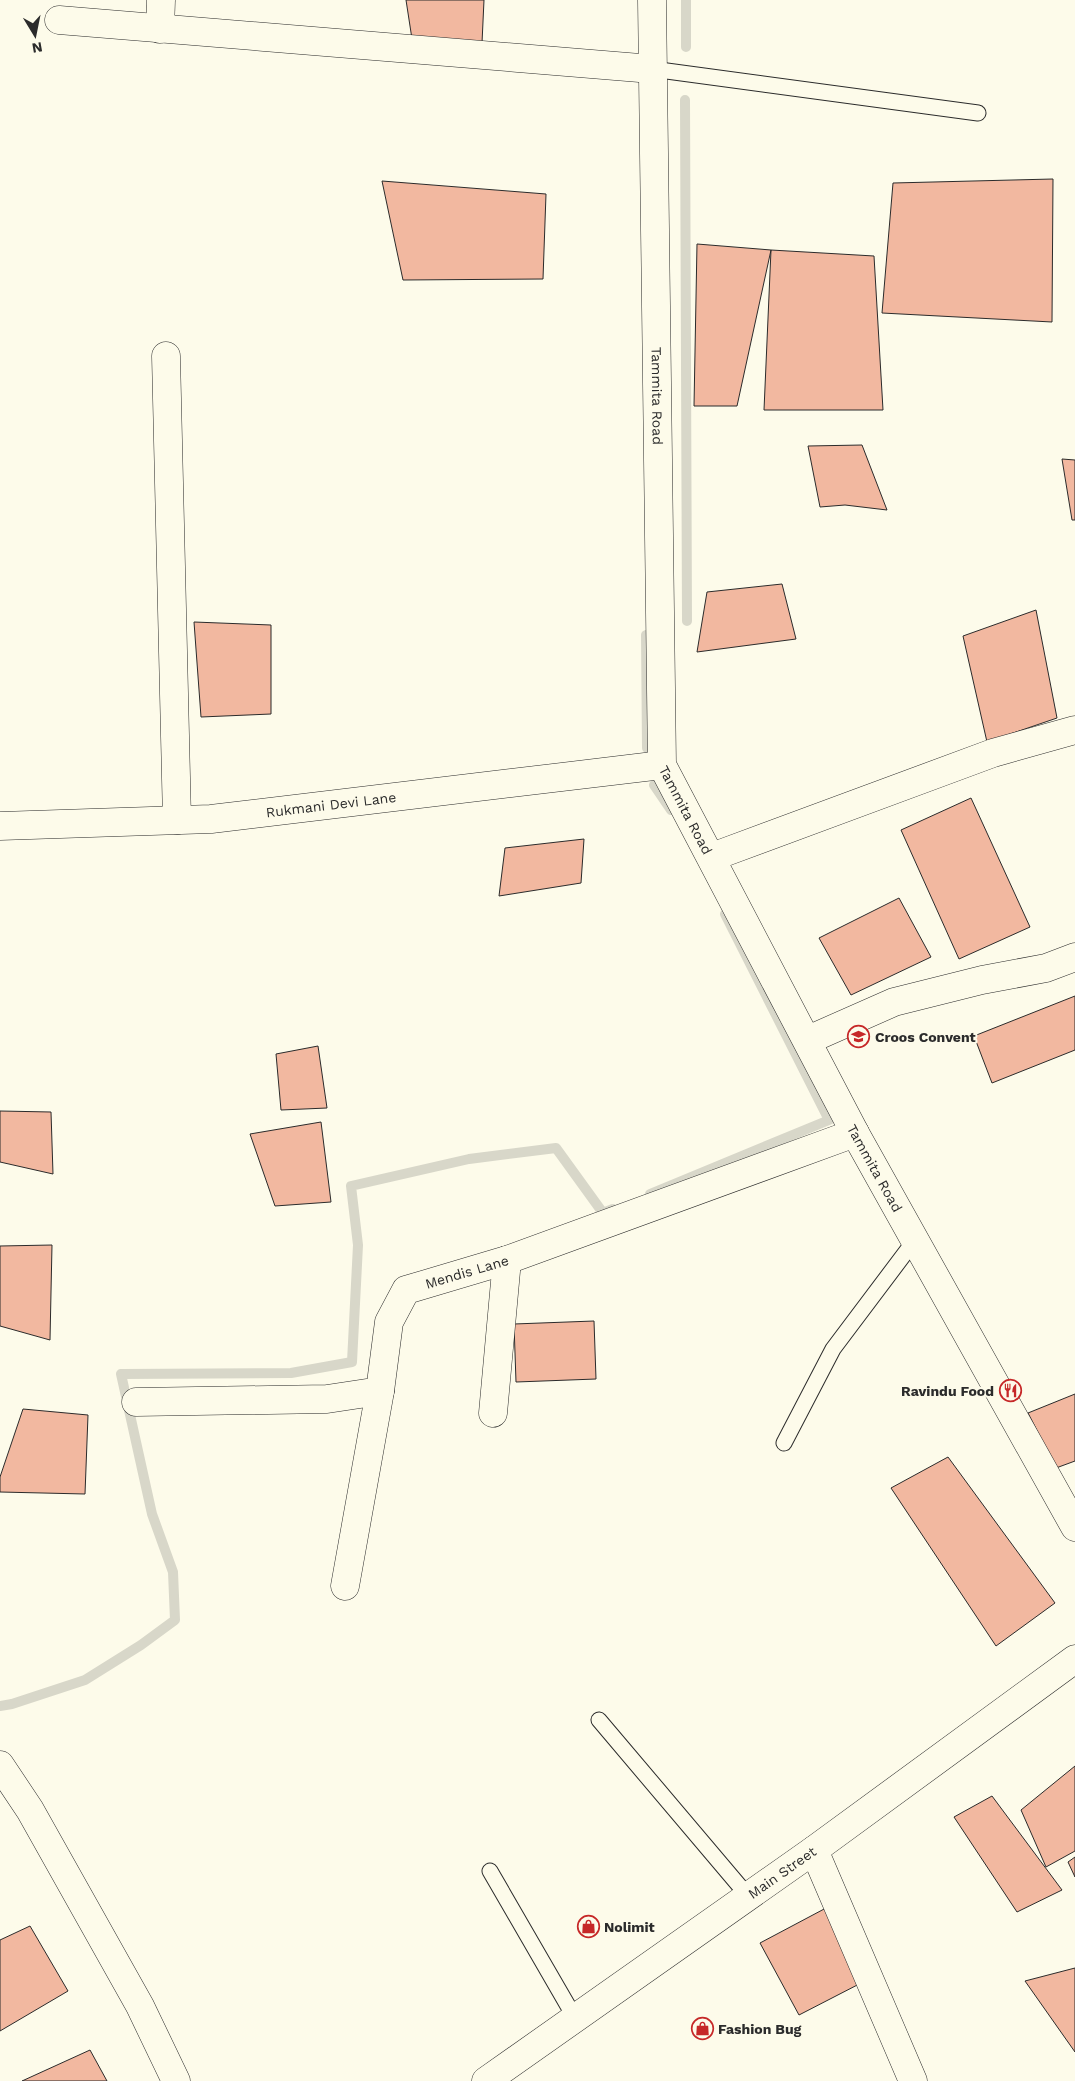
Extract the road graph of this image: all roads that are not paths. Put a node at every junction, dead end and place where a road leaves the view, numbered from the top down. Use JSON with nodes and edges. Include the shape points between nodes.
{"nodes":[{"id":1,"x":161,"y":0,"type":"edge"},
{"id":2,"x":652,"y":0,"type":"edge"},
{"id":3,"x":59,"y":20,"type":"dead end"},
{"id":4,"x":160,"y":29,"type":"junction"},
{"id":5,"x":652,"y":69,"type":"junction"},
{"id":6,"x":978,"y":113,"type":"dead end"},
{"id":7,"x":166,"y":356,"type":"dead end"},
{"id":8,"x":1075,"y":730,"type":"edge"},
{"id":9,"x":662,"y":765,"type":"junction"},
{"id":10,"x":177,"y":820,"type":"junction"},
{"id":11,"x":0,"y":826,"type":"edge"},
{"id":12,"x":712,"y":857,"type":"junction"},
{"id":13,"x":1075,"y":957,"type":"edge"},
{"id":14,"x":808,"y":1040,"type":"junction"},
{"id":15,"x":855,"y":1133,"type":"junction"},
{"id":16,"x":915,"y":1240,"type":"junction"},
{"id":17,"x":507,"y":1260,"type":"junction"},
{"id":18,"x":380,"y":1391,"type":"junction"},
{"id":19,"x":136,"y":1402,"type":"dead end"},
{"id":20,"x":493,"y":1414,"type":"dead end"},
{"id":21,"x":784,"y":1442,"type":"dead end"},
{"id":22,"x":1075,"y":1527,"type":"edge"},
{"id":23,"x":345,"y":1586,"type":"dead end"},
{"id":24,"x":1075,"y":1659,"type":"edge"},
{"id":25,"x":599,"y":1720,"type":"dead end"},
{"id":26,"x":0,"y":1764,"type":"edge"},
{"id":27,"x":814,"y":1850,"type":"junction"},
{"id":28,"x":490,"y":1871,"type":"dead end"},
{"id":29,"x":748,"y":1896,"type":"junction"},
{"id":30,"x":575,"y":2018,"type":"junction"},
{"id":31,"x":492,"y":2079,"type":"edge"},
{"id":32,"x":176,"y":2081,"type":"edge"},
{"id":33,"x":914,"y":2081,"type":"edge"}],
"edges":[{"from":1,"to":4,"type":"street"},
{"from":2,"to":5,"type":"street","name":"Tammita Road"},
{"from":3,"to":4,"type":"street"},
{"from":4,"to":5,"type":"street"},
{"from":5,"to":6,"type":"lane"},
{"from":5,"to":9,"type":"street","name":"Tammita Road"},
{"from":7,"to":10,"type":"street"},
{"from":8,"to":12,"type":"street","via":[[992,753]]},
{"from":9,"to":10,"type":"street","name":"Rukmani Devi Lane","via":[[221,818]]},
{"from":9,"to":12,"type":"street","name":"Tammita Road"},
{"from":10,"to":11,"type":"street","name":"Rukmani Devi Lane"},
{"from":12,"to":14,"type":"street","name":"Tammita Road"},
{"from":13,"to":14,"type":"street","via":[[1046,968],[894,1002]]},
{"from":14,"to":15,"type":"street","name":"Tammita Road"},
{"from":15,"to":16,"type":"street","name":"Tammita Road"},
{"from":15,"to":17,"type":"street","name":"Mendis Lane"},
{"from":16,"to":21,"type":"lane","via":[[833,1349]]},
{"from":16,"to":22,"type":"street","name":"Tammita Road"},
{"from":17,"to":18,"type":"street","name":"Mendis Lane","via":[[406,1290],[389,1322]]},
{"from":17,"to":20,"type":"street"},
{"from":18,"to":19,"type":"street","via":[[327,1399]]},
{"from":18,"to":23,"type":"street","name":"Mendis Lane"},
{"from":24,"to":27,"type":"street","name":"Main Street"},
{"from":25,"to":29,"type":"lane"},
{"from":26,"to":32,"type":"street","via":[[30,1810],[131,1989]]},
{"from":27,"to":29,"type":"street","name":"Main Street"},
{"from":27,"to":33,"type":"street"},
{"from":28,"to":30,"type":"lane"},
{"from":29,"to":30,"type":"street","name":"Main Street"},
{"from":30,"to":31,"type":"street","name":"Main Street"}]}
